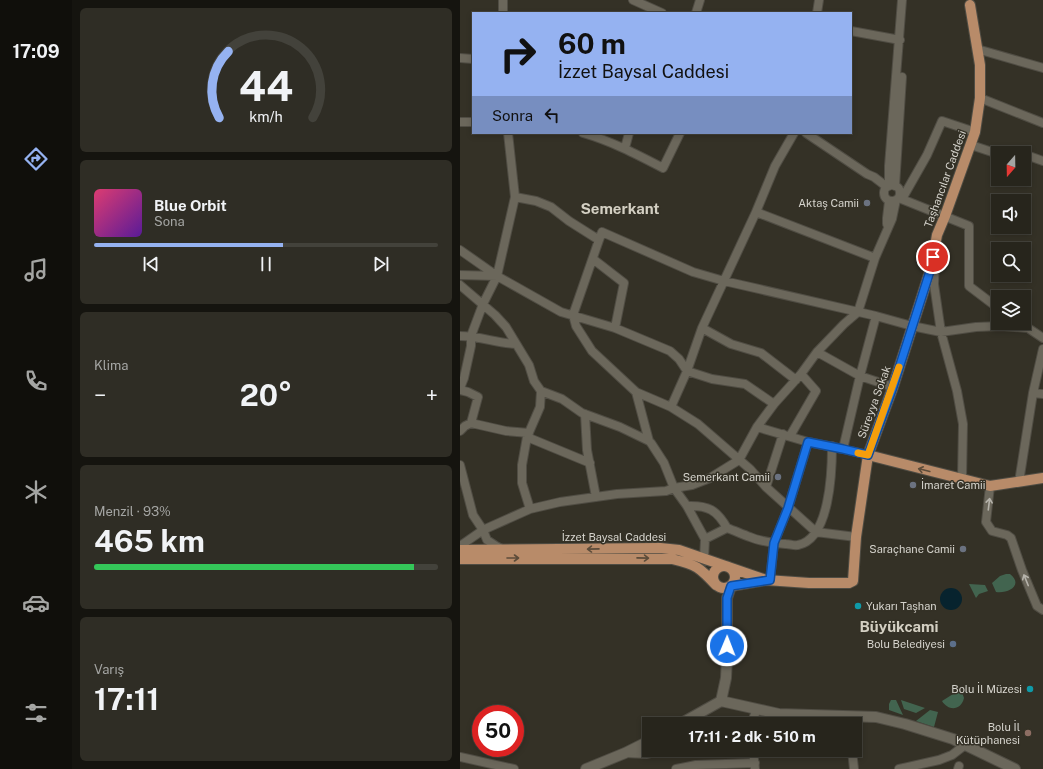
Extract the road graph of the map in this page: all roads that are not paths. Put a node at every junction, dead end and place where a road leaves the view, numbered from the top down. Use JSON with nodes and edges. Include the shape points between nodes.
{"nodes":[{"id":1,"x":503,"y":0,"type":"edge"},
{"id":2,"x":633,"y":0,"type":"edge"},
{"id":3,"x":700,"y":0,"type":"edge"},
{"id":4,"x":819,"y":0,"type":"edge"},
{"id":5,"x":902,"y":0,"type":"edge"},
{"id":6,"x":908,"y":0,"type":"edge"},
{"id":7,"x":969,"y":2,"type":"edge"},
{"id":8,"x":503,"y":12,"type":"edge"},
{"id":9,"x":660,"y":12,"type":"edge"},
{"id":10,"x":696,"y":12,"type":"edge"},
{"id":11,"x":817,"y":12,"type":"edge"},
{"id":12,"x":852,"y":31,"type":"edge"},
{"id":13,"x":900,"y":40,"type":"junction"},
{"id":14,"x":977,"y":49,"type":"junction"},
{"id":15,"x":460,"y":58,"type":"edge"},
{"id":16,"x":472,"y":59,"type":"edge"},
{"id":17,"x":1043,"y":68,"type":"edge"},
{"id":18,"x":980,"y":98,"type":"junction"},
{"id":19,"x":460,"y":122,"type":"edge"},
{"id":20,"x":472,"y":122,"type":"edge"},
{"id":21,"x":1043,"y":123,"type":"edge"},
{"id":22,"x":975,"y":132,"type":"junction"},
{"id":23,"x":508,"y":134,"type":"edge"},
{"id":24,"x":586,"y":134,"type":"edge"},
{"id":25,"x":629,"y":134,"type":"edge"},
{"id":26,"x":679,"y":134,"type":"edge"},
{"id":27,"x":793,"y":134,"type":"edge"},
{"id":28,"x":807,"y":134,"type":"edge"},
{"id":29,"x":971,"y":145,"type":"junction"},
{"id":30,"x":625,"y":148,"type":"junction"},
{"id":31,"x":991,"y":152,"type":"edge"},
{"id":32,"x":1031,"y":157,"type":"edge"},
{"id":33,"x":1043,"y":161,"type":"edge"},
{"id":34,"x":889,"y":188,"type":"junction"},
{"id":35,"x":515,"y":197,"type":"junction"},
{"id":36,"x":897,"y":199,"type":"junction"},
{"id":37,"x":756,"y":212,"type":"junction"},
{"id":38,"x":945,"y":216,"type":"junction"},
{"id":39,"x":937,"y":235,"type":"junction"},
{"id":40,"x":599,"y":240,"type":"junction"},
{"id":41,"x":460,"y":250,"type":"edge"},
{"id":42,"x":875,"y":258,"type":"junction"},
{"id":43,"x":593,"y":259,"type":"junction"},
{"id":44,"x":460,"y":275,"type":"edge"},
{"id":45,"x":496,"y":276,"type":"junction"},
{"id":46,"x":724,"y":281,"type":"junction"},
{"id":47,"x":460,"y":285,"type":"edge"},
{"id":48,"x":991,"y":303,"type":"edge"},
{"id":49,"x":483,"y":304,"type":"junction"},
{"id":50,"x":858,"y":312,"type":"junction"},
{"id":51,"x":573,"y":315,"type":"junction"},
{"id":52,"x":876,"y":316,"type":"junction"},
{"id":53,"x":912,"y":326,"type":"junction"},
{"id":54,"x":991,"y":326,"type":"edge"},
{"id":55,"x":615,"y":328,"type":"junction"},
{"id":56,"x":702,"y":328,"type":"junction"},
{"id":57,"x":1031,"y":330,"type":"edge"},
{"id":58,"x":941,"y":332,"type":"junction"},
{"id":59,"x":1042,"y":335,"type":"edge"},
{"id":60,"x":460,"y":336,"type":"edge"},
{"id":61,"x":471,"y":336,"type":"junction"},
{"id":62,"x":516,"y":344,"type":"junction"},
{"id":63,"x":1043,"y":349,"type":"edge"},
{"id":64,"x":817,"y":352,"type":"junction"},
{"id":65,"x":687,"y":371,"type":"junction"},
{"id":66,"x":860,"y":376,"type":"junction"},
{"id":67,"x":462,"y":377,"type":"edge"},
{"id":68,"x":798,"y":377,"type":"junction"},
{"id":69,"x":893,"y":387,"type":"junction"},
{"id":70,"x":460,"y":389,"type":"edge"},
{"id":71,"x":541,"y":391,"type":"junction"},
{"id":72,"x":636,"y":392,"type":"junction"},
{"id":73,"x":1033,"y":393,"type":"junction"},
{"id":74,"x":1043,"y":394,"type":"edge"},
{"id":75,"x":774,"y":404,"type":"junction"},
{"id":76,"x":670,"y":406,"type":"junction"},
{"id":77,"x":585,"y":414,"type":"junction"},
{"id":78,"x":460,"y":420,"type":"edge"},
{"id":79,"x":471,"y":423,"type":"junction"},
{"id":80,"x":757,"y":427,"type":"junction"},
{"id":81,"x":460,"y":431,"type":"edge"},
{"id":82,"x":528,"y":435,"type":"junction"},
{"id":83,"x":786,"y":435,"type":"junction"},
{"id":84,"x":649,"y":441,"type":"junction"},
{"id":85,"x":808,"y":442,"type":"junction"},
{"id":86,"x":832,"y":446,"type":"junction"},
{"id":87,"x":843,"y":449,"type":"junction"},
{"id":88,"x":868,"y":455,"type":"junction"},
{"id":89,"x":739,"y":460,"type":"junction"},
{"id":90,"x":590,"y":463,"type":"junction"},
{"id":91,"x":460,"y":465,"type":"edge"},
{"id":92,"x":1043,"y":478,"type":"edge"},
{"id":93,"x":962,"y":479,"type":"junction"},
{"id":94,"x":1019,"y":482,"type":"junction"},
{"id":95,"x":990,"y":486,"type":"junction"},
{"id":96,"x":766,"y":487,"type":"junction"},
{"id":97,"x":674,"y":488,"type":"junction"},
{"id":98,"x":596,"y":497,"type":"junction"},
{"id":99,"x":687,"y":506,"type":"junction"},
{"id":100,"x":788,"y":508,"type":"junction"},
{"id":101,"x":530,"y":509,"type":"junction"},
{"id":102,"x":727,"y":528,"type":"junction"},
{"id":103,"x":483,"y":530,"type":"junction"},
{"id":104,"x":816,"y":532,"type":"junction"},
{"id":105,"x":856,"y":537,"type":"junction"},
{"id":106,"x":705,"y":539,"type":"junction"},
{"id":107,"x":774,"y":543,"type":"junction"},
{"id":108,"x":460,"y":546,"type":"edge"},
{"id":109,"x":505,"y":550,"type":"junction"},
{"id":110,"x":474,"y":554,"type":"junction"},
{"id":111,"x":460,"y":559,"type":"edge"},
{"id":112,"x":704,"y":559,"type":"junction"},
{"id":113,"x":727,"y":566,"type":"junction"},
{"id":114,"x":768,"y":580,"type":"junction"},
{"id":115,"x":853,"y":581,"type":"joint"},
{"id":116,"x":716,"y":586,"type":"junction"},
{"id":117,"x":731,"y":586,"type":"junction"},
{"id":118,"x":727,"y":598,"type":"junction"},
{"id":119,"x":1040,"y":608,"type":"edge"},
{"id":120,"x":720,"y":701,"type":"junction"},
{"id":121,"x":757,"y":709,"type":"junction"},
{"id":122,"x":692,"y":717,"type":"edge"},
{"id":123,"x":754,"y":717,"type":"edge"},
{"id":124,"x":816,"y":717,"type":"edge"},
{"id":125,"x":862,"y":719,"type":"edge"},
{"id":126,"x":642,"y":744,"type":"edge"},
{"id":127,"x":965,"y":745,"type":"junction"},
{"id":128,"x":624,"y":753,"type":"junction"},
{"id":129,"x":642,"y":754,"type":"edge"},
{"id":130,"x":460,"y":757,"type":"edge"},
{"id":131,"x":853,"y":757,"type":"edge"},
{"id":132,"x":755,"y":766,"type":"edge"},
{"id":133,"x":514,"y":769,"type":"edge"},
{"id":134,"x":586,"y":769,"type":"edge"},
{"id":135,"x":676,"y":769,"type":"edge"},
{"id":136,"x":854,"y":769,"type":"edge"},
{"id":137,"x":899,"y":769,"type":"edge"},
{"id":138,"x":1015,"y":769,"type":"edge"}],
"edges":[{"from":1,"to":8,"type":"street"},
{"from":2,"to":9,"type":"street"},
{"from":3,"to":10,"type":"street"},
{"from":4,"to":11,"type":"street"},
{"from":5,"to":13,"type":"street"},
{"from":6,"to":34,"type":"street"},
{"from":7,"to":14,"type":"main road","name":"Taşhancılar Caddesi"},
{"from":12,"to":13,"type":"street"},
{"from":13,"to":34,"type":"street"},
{"from":14,"to":17,"type":"street"},
{"from":14,"to":18,"type":"main road","name":"Taşhancılar Caddesi","via":[[980,65]]},
{"from":15,"to":16,"type":"street"},
{"from":18,"to":21,"type":"street"},
{"from":18,"to":22,"type":"main road","name":"Taşhancılar Caddesi"},
{"from":19,"to":20,"type":"street"},
{"from":22,"to":29,"type":"main road","name":"Taşhancılar Caddesi"},
{"from":22,"to":36,"type":"street","via":[[942,121],[927,155]]},
{"from":23,"to":35,"type":"street"},
{"from":24,"to":30,"type":"street"},
{"from":25,"to":30,"type":"street"},
{"from":26,"to":30,"type":"street","via":[[662,168]]},
{"from":27,"to":37,"type":"street","via":[[775,166]]},
{"from":28,"to":34,"type":"street"},
{"from":29,"to":31,"type":"street"},
{"from":29,"to":38,"type":"main road","name":"Taşhancılar Caddesi"},
{"from":32,"to":33,"type":"street"},
{"from":34,"to":36,"type":"street","via":[[900,192]]},
{"from":34,"to":36,"type":"street","via":[[885,197]]},
{"from":35,"to":40,"type":"street","via":[[536,201],[551,208]]},
{"from":35,"to":45,"type":"street"},
{"from":36,"to":38,"type":"street"},
{"from":36,"to":42,"type":"street","via":[[892,219]]},
{"from":37,"to":42,"type":"street"},
{"from":37,"to":46,"type":"street"},
{"from":38,"to":39,"type":"main road","name":"Taşhancılar Caddesi"},
{"from":38,"to":48,"type":"street","via":[[969,226],[969,286]]},
{"from":39,"to":53,"type":"main road","name":"Süreyya Sokak","via":[[931,268]]},
{"from":39,"to":58,"type":"street","name":"Taşhancılar Caddesi","via":[[934,284]]},
{"from":40,"to":43,"type":"street"},
{"from":40,"to":46,"type":"street","via":[[602,232],[693,272]]},
{"from":41,"to":45,"type":"street"},
{"from":42,"to":50,"type":"street"},
{"from":43,"to":51,"type":"street"},
{"from":43,"to":55,"type":"street","via":[[624,283]]},
{"from":44,"to":45,"type":"street"},
{"from":45,"to":49,"type":"street"},
{"from":45,"to":51,"type":"street","via":[[561,312]]},
{"from":46,"to":50,"type":"street"},
{"from":46,"to":56,"type":"street"},
{"from":47,"to":49,"type":"street"},
{"from":49,"to":61,"type":"street"},
{"from":49,"to":62,"type":"street","via":[[506,327]]},
{"from":50,"to":52,"type":"street"},
{"from":50,"to":64,"type":"street"},
{"from":51,"to":55,"type":"street"},
{"from":51,"to":72,"type":"street","via":[[576,326],[592,351]]},
{"from":52,"to":53,"type":"street"},
{"from":52,"to":66,"type":"street"},
{"from":53,"to":58,"type":"street"},
{"from":53,"to":69,"type":"main road","name":"Süreyya Sokak"},
{"from":54,"to":58,"type":"street"},
{"from":55,"to":65,"type":"street","via":[[670,351]]},
{"from":56,"to":65,"type":"street"},
{"from":56,"to":68,"type":"street","via":[[731,344],[760,353]]},
{"from":57,"to":59,"type":"street"},
{"from":58,"to":93,"type":"street","name":"Taşhancılar Caddesi","via":[[963,424]]},
{"from":60,"to":61,"type":"street"},
{"from":61,"to":62,"type":"street"},
{"from":61,"to":67,"type":"street","via":[[471,346]]},
{"from":62,"to":71,"type":"street"},
{"from":63,"to":73,"type":"street"},
{"from":64,"to":66,"type":"street"},
{"from":64,"to":68,"type":"street"},
{"from":65,"to":75,"type":"street","via":[[712,379],[745,384]]},
{"from":65,"to":76,"type":"street"},
{"from":66,"to":69,"type":"street"},
{"from":66,"to":87,"type":"street"},
{"from":67,"to":70,"type":"street"},
{"from":68,"to":75,"type":"street"},
{"from":68,"to":83,"type":"street","via":[[816,391]]},
{"from":69,"to":88,"type":"main road","name":"Süreyya Sokak"},
{"from":70,"to":79,"type":"street","via":[[478,397]]},
{"from":71,"to":77,"type":"street","via":[[562,399]]},
{"from":71,"to":82,"type":"street","via":[[540,407]]},
{"from":72,"to":76,"type":"street"},
{"from":72,"to":84,"type":"street"},
{"from":73,"to":74,"type":"street"},
{"from":73,"to":94,"type":"street"},
{"from":75,"to":80,"type":"street"},
{"from":76,"to":89,"type":"street","via":[[698,424]]},
{"from":77,"to":84,"type":"street"},
{"from":77,"to":90,"type":"street"},
{"from":78,"to":79,"type":"street"},
{"from":79,"to":81,"type":"street"},
{"from":79,"to":82,"type":"street"},
{"from":80,"to":83,"type":"street"},
{"from":80,"to":89,"type":"street"},
{"from":82,"to":90,"type":"street"},
{"from":82,"to":101,"type":"street","via":[[522,465],[522,483]]},
{"from":83,"to":85,"type":"street"},
{"from":83,"to":96,"type":"street"},
{"from":84,"to":97,"type":"street","via":[[664,463]]},
{"from":85,"to":86,"type":"street"},
{"from":85,"to":100,"type":"street"},
{"from":86,"to":87,"type":"street"},
{"from":86,"to":104,"type":"street","via":[[829,495]]},
{"from":87,"to":88,"type":"street"},
{"from":93,"to":88,"type":"main road","one_way":true},
{"from":88,"to":105,"type":"main road","name":"Süreyya Sokak"},
{"from":89,"to":96,"type":"street"},
{"from":89,"to":97,"type":"street","via":[[710,478]]},
{"from":90,"to":98,"type":"street"},
{"from":91,"to":103,"type":"street","via":[[473,515]]},
{"from":92,"to":94,"type":"main road"},
{"from":93,"to":95,"type":"main road"},
{"from":94,"to":95,"type":"main road"},
{"from":119,"to":95,"type":"street","one_way":true,"via":[[1022,570],[1011,538],[992,531],[986,522]]},
{"from":96,"to":100,"type":"street"},
{"from":97,"to":98,"type":"street","via":[[666,491]]},
{"from":97,"to":99,"type":"street"},
{"from":98,"to":101,"type":"street"},
{"from":99,"to":102,"type":"street","via":[[710,508],[721,517]]},
{"from":99,"to":106,"type":"street"},
{"from":100,"to":104,"type":"street"},
{"from":100,"to":107,"type":"street"},
{"from":101,"to":103,"type":"street"},
{"from":102,"to":106,"type":"street"},
{"from":102,"to":107,"type":"street","via":[[751,538]]},
{"from":103,"to":108,"type":"street"},
{"from":103,"to":109,"type":"street","via":[[487,540]]},
{"from":103,"to":110,"type":"street","via":[[476,540]]},
{"from":104,"to":105,"type":"street"},
{"from":104,"to":107,"type":"street","via":[[808,541],[797,545]]},
{"from":105,"to":115,"type":"main road","name":"Süreyya Sokak"},
{"from":106,"to":112,"type":"street"},
{"from":107,"to":114,"type":"street"},
{"from":108,"to":110,"type":"main road"},
{"from":109,"to":110,"type":"main road","name":"İzzet Baysal Caddesi"},
{"from":112,"to":109,"type":"main road","name":"İzzet Baysal Caddesi","one_way":true,"via":[[679,550],[660,548]]},
{"from":110,"to":111,"type":"main road","name":"İzzet Baysal Caddesi"},
{"from":110,"to":116,"type":"main road","name":"İzzet Baysal Caddesi","one_way":true,"via":[[672,559],[701,569]]},
{"from":112,"to":113,"type":"main road","name":"İzzet Baysal Caddesi"},
{"from":113,"to":114,"type":"main road","name":"İzzet Baysal Caddesi"},
{"from":113,"to":116,"type":"main road","via":[[719,566],[713,571],[712,579]]},
{"from":113,"to":117,"type":"main road","via":[[733,570],[735,576]]},
{"from":114,"to":115,"type":"main road","name":"İzzet Baysal Caddesi","via":[[817,583]]},
{"from":114,"to":117,"type":"main road","name":"İzzet Baysal Caddesi"},
{"from":116,"to":117,"type":"main road"},
{"from":116,"to":118,"type":"main road"},
{"from":117,"to":118,"type":"main road"},
{"from":118,"to":120,"type":"main road","via":[[726,678]]},
{"from":120,"to":121,"type":"main road"},
{"from":120,"to":122,"type":"main road"},
{"from":121,"to":123,"type":"street"},
{"from":121,"to":124,"type":"main road"},
{"from":125,"to":127,"type":"main road","via":[[876,717],[905,724]]},
{"from":126,"to":128,"type":"main road"},
{"from":127,"to":137,"type":"street","via":[[952,755],[939,760]]},
{"from":127,"to":138,"type":"main road"},
{"from":128,"to":129,"type":"street"},
{"from":128,"to":134,"type":"main road"},
{"from":130,"to":133,"type":"street"},
{"from":131,"to":136,"type":"street"},
{"from":132,"to":135,"type":"street","via":[[696,765]]}]}
